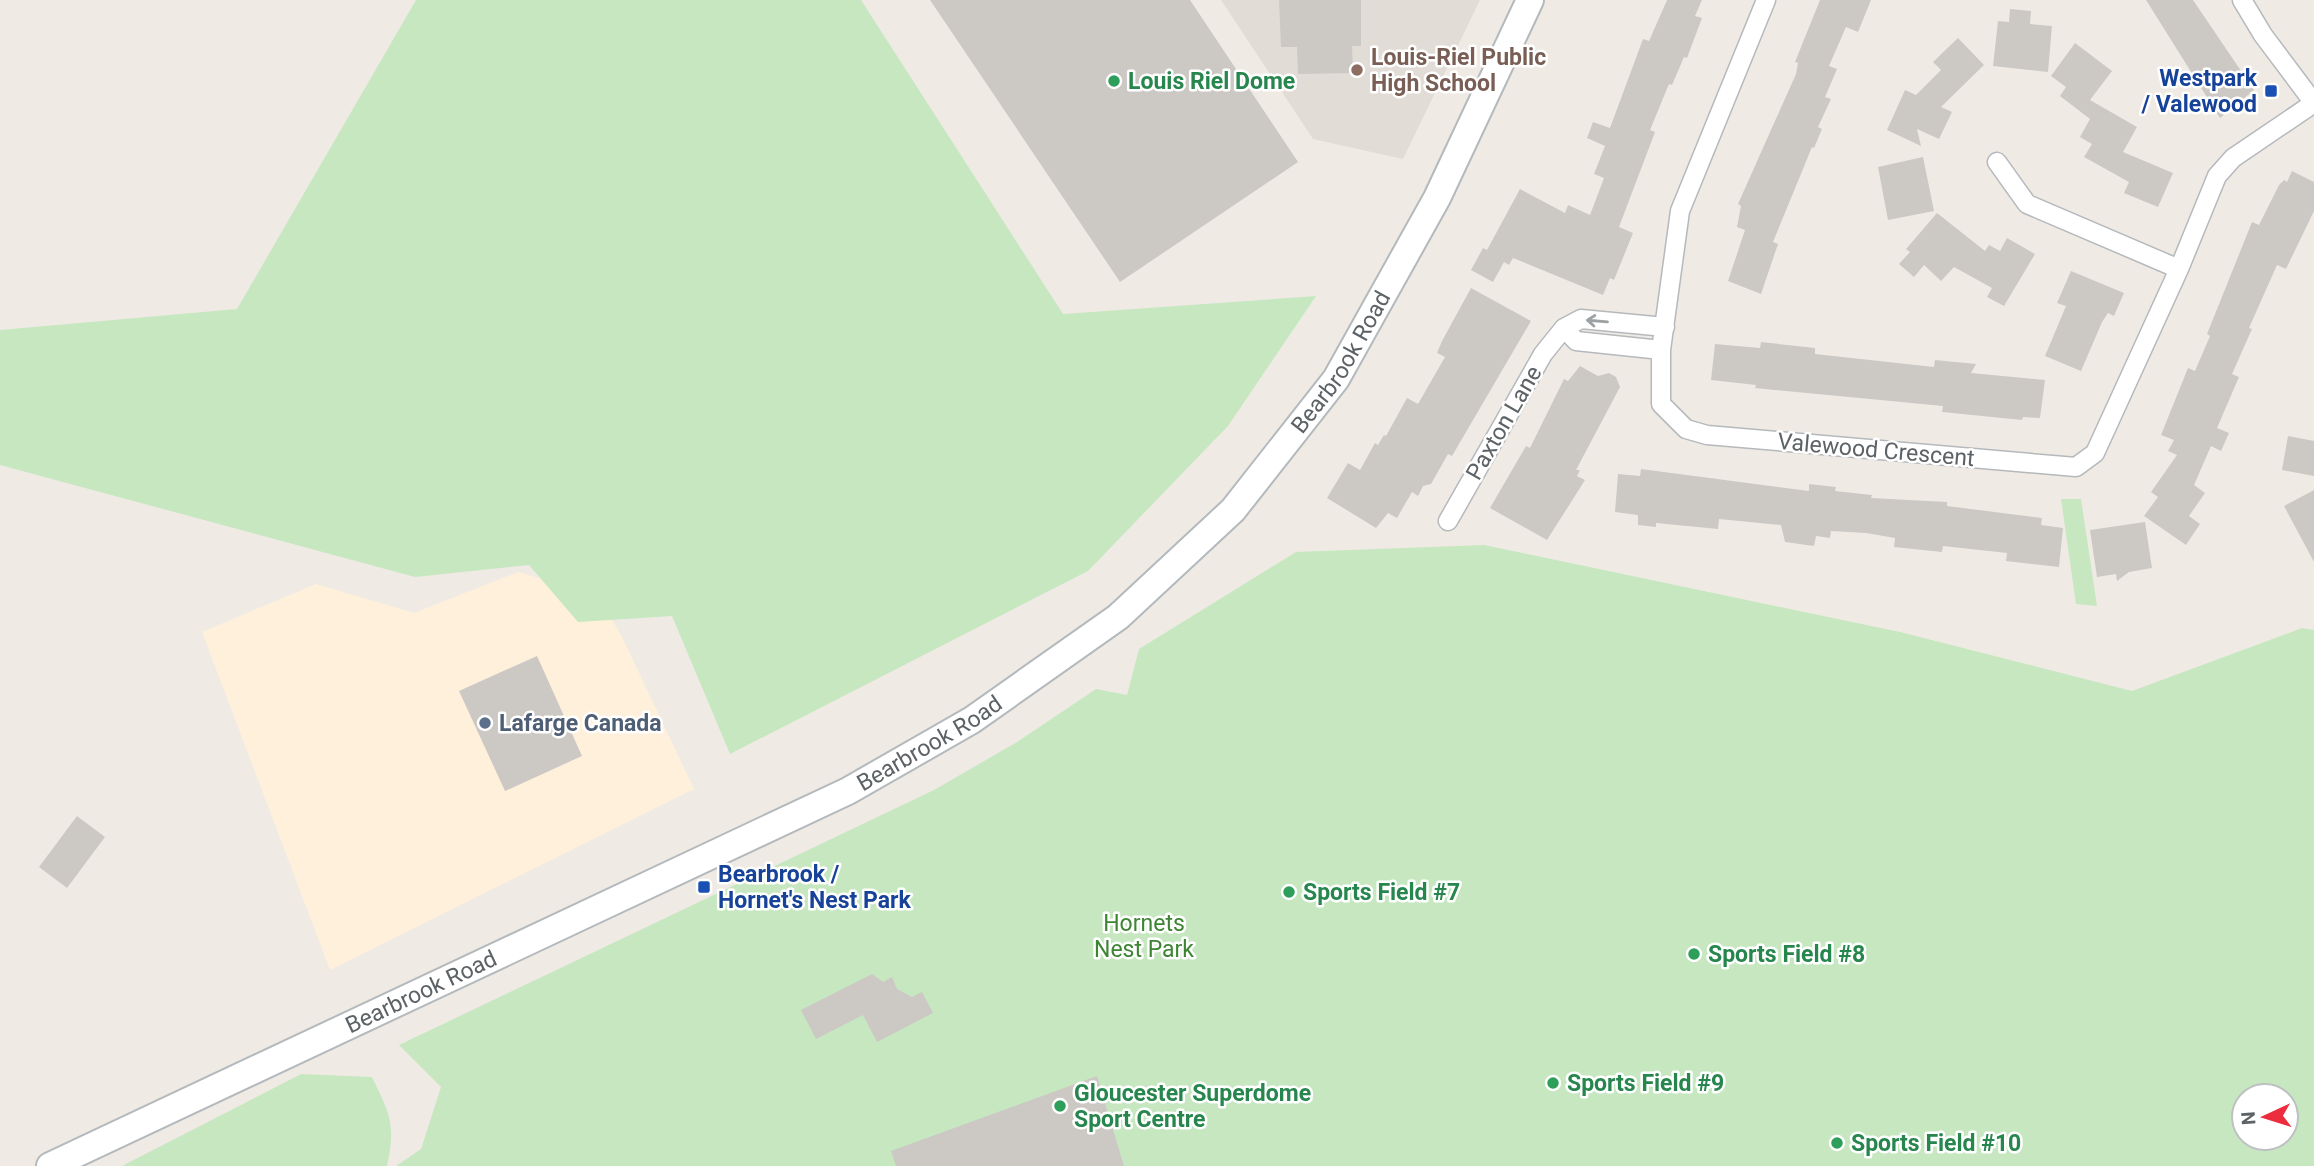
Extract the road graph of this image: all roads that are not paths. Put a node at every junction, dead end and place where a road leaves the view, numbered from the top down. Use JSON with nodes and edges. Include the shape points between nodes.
{"nodes":[{"id":1,"x":1530,"y":0,"type":"edge"},
{"id":2,"x":1766,"y":0,"type":"edge"},
{"id":3,"x":2242,"y":0,"type":"edge"},
{"id":4,"x":2314,"y":103,"type":"edge"},
{"id":5,"x":1997,"y":162,"type":"dead end"},
{"id":6,"x":2179,"y":269,"type":"junction"},
{"id":7,"x":1665,"y":327,"type":"junction"},
{"id":8,"x":1564,"y":328,"type":"junction"},
{"id":9,"x":1661,"y":350,"type":"junction"},
{"id":10,"x":1448,"y":521,"type":"dead end"},
{"id":11,"x":50,"y":1166,"type":"edge"}],
"edges":[{"from":1,"to":11,"type":"street","name":"Bearbrook Road","via":[[1437,198],[1336,379],[1233,510],[1118,618],[972,720],[848,791]]},
{"from":2,"to":7,"type":"street","name":"Valewood Crescent","via":[[1680,211]]},
{"from":3,"to":4,"type":"street"},
{"from":4,"to":6,"type":"street","name":"Valewood Crescent","via":[[2233,158],[2217,176]]},
{"from":5,"to":6,"type":"street","via":[[2027,204]]},
{"from":6,"to":9,"type":"street","name":"Valewood Crescent","via":[[2095,453],[2076,467],[1707,435],[1686,429],[1661,404]]},
{"from":7,"to":8,"type":"street","one_way":true,"via":[[1581,320]]},
{"from":7,"to":9,"type":"street","name":"Valewood Crescent"},
{"from":8,"to":9,"type":"street","via":[[1576,341]]},
{"from":8,"to":10,"type":"street","name":"Paxton Lane","via":[[1543,354]]}]}
